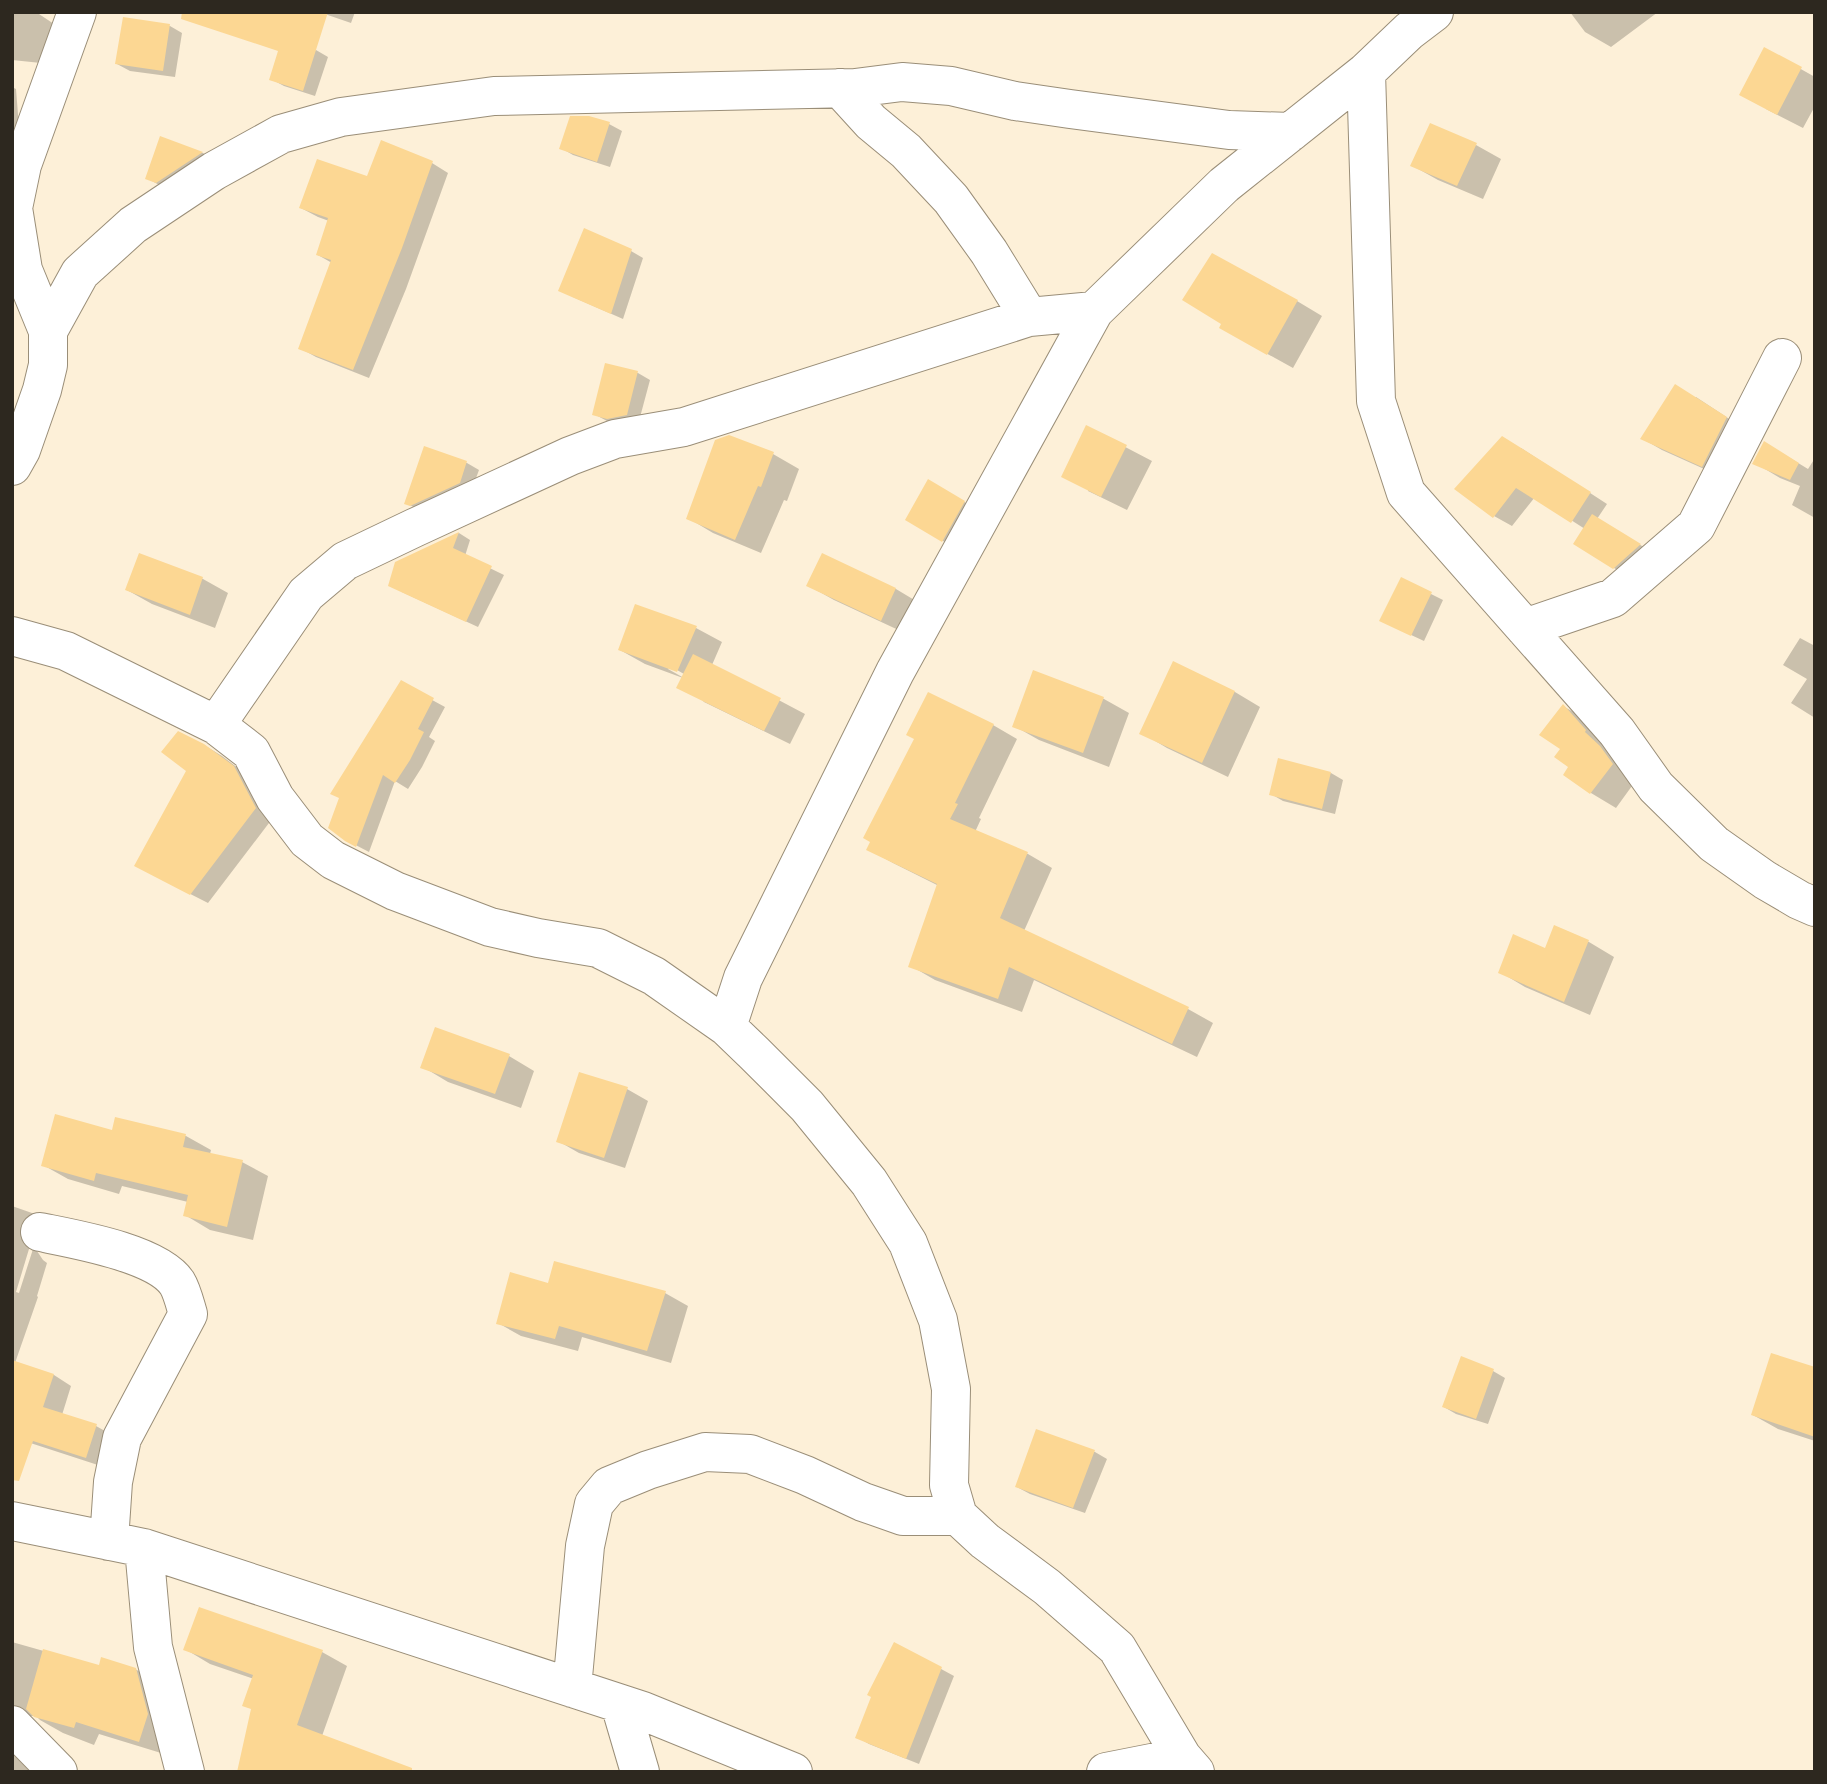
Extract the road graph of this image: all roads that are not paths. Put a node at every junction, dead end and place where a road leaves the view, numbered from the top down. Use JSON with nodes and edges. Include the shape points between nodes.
{"nodes":[{"id":1,"x":77,"y":12,"type":"edge"},
{"id":2,"x":1434,"y":12,"type":"edge"},
{"id":3,"x":1366,"y":72,"type":"junction"},
{"id":4,"x":840,"y":88,"type":"junction"},
{"id":5,"x":1291,"y":132,"type":"junction"},
{"id":6,"x":1094,"y":311,"type":"junction"},
{"id":7,"x":1029,"y":317,"type":"junction"},
{"id":8,"x":48,"y":331,"type":"junction"},
{"id":9,"x":1782,"y":358,"type":"dead end"},
{"id":10,"x":12,"y":466,"type":"edge"},
{"id":11,"x":1525,"y":628,"type":"junction"},
{"id":12,"x":12,"y":636,"type":"edge"},
{"id":13,"x":216,"y":725,"type":"junction"},
{"id":14,"x":1815,"y":907,"type":"edge"},
{"id":15,"x":727,"y":1027,"type":"junction"},
{"id":16,"x":40,"y":1232,"type":"dead end"},
{"id":17,"x":958,"y":1516,"type":"junction"},
{"id":18,"x":12,"y":1521,"type":"edge"},
{"id":19,"x":127,"y":1544,"type":"junction"},
{"id":20,"x":572,"y":1688,"type":"junction"},
{"id":21,"x":620,"y":1703,"type":"junction"},
{"id":22,"x":12,"y":1725,"type":"edge"},
{"id":23,"x":1188,"y":1764,"type":"edge"},
{"id":24,"x":58,"y":1772,"type":"edge"},
{"id":25,"x":185,"y":1772,"type":"edge"},
{"id":26,"x":640,"y":1772,"type":"edge"},
{"id":27,"x":793,"y":1772,"type":"edge"},
{"id":28,"x":1106,"y":1772,"type":"edge"}],
"edges":[{"from":1,"to":8,"type":"street","via":[[22,165],[13,208],[23,270]]},
{"from":2,"to":3,"type":"street"},
{"from":3,"to":5,"type":"street"},
{"from":3,"to":11,"type":"street","via":[[1376,401],[1406,493]]},
{"from":4,"to":5,"type":"street","via":[[902,82],[951,86],[1015,101],[1229,131]]},
{"from":4,"to":7,"type":"street","via":[[951,200]]},
{"from":4,"to":8,"type":"street","via":[[494,96],[341,117],[281,134],[214,171],[133,225],[80,273]]},
{"from":5,"to":6,"type":"street","via":[[1224,185]]},
{"from":6,"to":7,"type":"street"},
{"from":6,"to":15,"type":"street","via":[[895,672],[743,978]]},
{"from":7,"to":13,"type":"street","via":[[684,427],[615,439],[345,561],[306,594]]},
{"from":8,"to":10,"type":"street","via":[[43,390]]},
{"from":9,"to":11,"type":"street","via":[[1696,526],[1614,598]]},
{"from":11,"to":14,"type":"street","via":[[1617,732],[1656,787],[1714,844],[1765,880]]},
{"from":12,"to":13,"type":"street","via":[[66,651]]},
{"from":13,"to":15,"type":"street","via":[[251,752],[275,798],[307,840],[332,860],[395,891],[490,927],[598,948],[654,976]]},
{"from":15,"to":17,"type":"street","via":[[807,1106],[869,1182],[908,1243],[938,1320],[951,1389],[949,1485]]},
{"from":16,"to":19,"type":"street","via":[[154,1262],[177,1282],[188,1314],[122,1438],[113,1482]]},
{"from":17,"to":20,"type":"street","via":[[903,1516],[750,1454],[705,1452],[609,1486],[594,1504],[585,1546]]},
{"from":17,"to":23,"type":"street","via":[[1117,1648]]},
{"from":18,"to":19,"type":"street"},
{"from":19,"to":20,"type":"street"},
{"from":19,"to":25,"type":"street"},
{"from":20,"to":21,"type":"street"},
{"from":21,"to":26,"type":"street"},
{"from":21,"to":27,"type":"street"},
{"from":22,"to":24,"type":"street"},
{"from":23,"to":28,"type":"street"}]}
